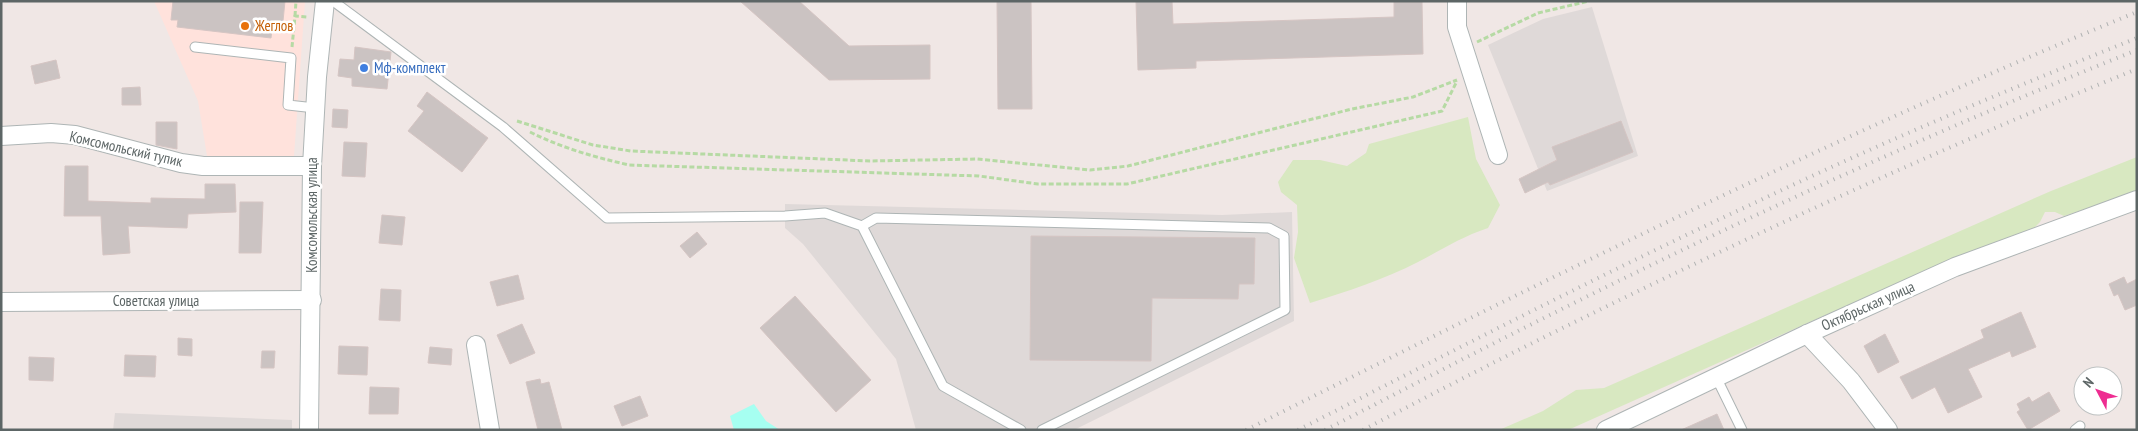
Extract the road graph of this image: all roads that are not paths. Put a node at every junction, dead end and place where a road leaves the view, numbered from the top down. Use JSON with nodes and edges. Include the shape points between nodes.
{"nodes":[{"id":1,"x":333,"y":1,"type":"edge"},
{"id":2,"x":1457,"y":1,"type":"edge"},
{"id":3,"x":324,"y":10,"type":"edge"},
{"id":4,"x":195,"y":47,"type":"dead end"},
{"id":5,"x":315,"y":108,"type":"junction"},
{"id":6,"x":1,"y":136,"type":"edge"},
{"id":7,"x":1498,"y":155,"type":"dead end"},
{"id":8,"x":312,"y":166,"type":"junction"},
{"id":9,"x":2137,"y":200,"type":"edge"},
{"id":10,"x":862,"y":226,"type":"junction"},
{"id":11,"x":312,"y":300,"type":"junction"},
{"id":12,"x":1,"y":302,"type":"edge"},
{"id":13,"x":1807,"y":334,"type":"junction"},
{"id":14,"x":476,"y":345,"type":"dead end"},
{"id":15,"x":1716,"y":377,"type":"junction"},
{"id":16,"x":309,"y":430,"type":"edge"},
{"id":17,"x":490,"y":430,"type":"edge"},
{"id":18,"x":1021,"y":430,"type":"edge"},
{"id":19,"x":1042,"y":430,"type":"edge"},
{"id":20,"x":1606,"y":430,"type":"edge"},
{"id":21,"x":1742,"y":430,"type":"edge"},
{"id":22,"x":1888,"y":430,"type":"edge"}],
"edges":[{"from":1,"to":10,"type":"lane","via":[[503,127],[607,218],[825,213]]},
{"from":2,"to":7,"type":"street","via":[[1458,27],[1465,54]]},
{"from":3,"to":5,"type":"street","name":"Комсомольская улица"},
{"from":4,"to":5,"type":"lane","via":[[291,58],[288,105]]},
{"from":5,"to":8,"type":"street","name":"Комсомольская улица"},
{"from":6,"to":8,"type":"street","name":"Комсомольский тупик","via":[[75,135],[203,166]]},
{"from":8,"to":11,"type":"street","name":"Комсомольская улица"},
{"from":9,"to":13,"type":"street","name":"Октябрьская улица","via":[[1955,267]]},
{"from":10,"to":18,"type":"lane","via":[[943,386]]},
{"from":10,"to":19,"type":"lane","via":[[876,218],[1220,226],[1269,228],[1284,236],[1285,310]]},
{"from":11,"to":12,"type":"street","name":"Советская улица"},
{"from":11,"to":16,"type":"street","name":"Комсомольская улица"},
{"from":13,"to":15,"type":"street","name":"Октябрьская улица"},
{"from":13,"to":22,"type":"street","via":[[1851,381]]},
{"from":14,"to":17,"type":"street"},
{"from":15,"to":20,"type":"street","name":"Октябрьская улица"},
{"from":15,"to":21,"type":"lane"}]}
